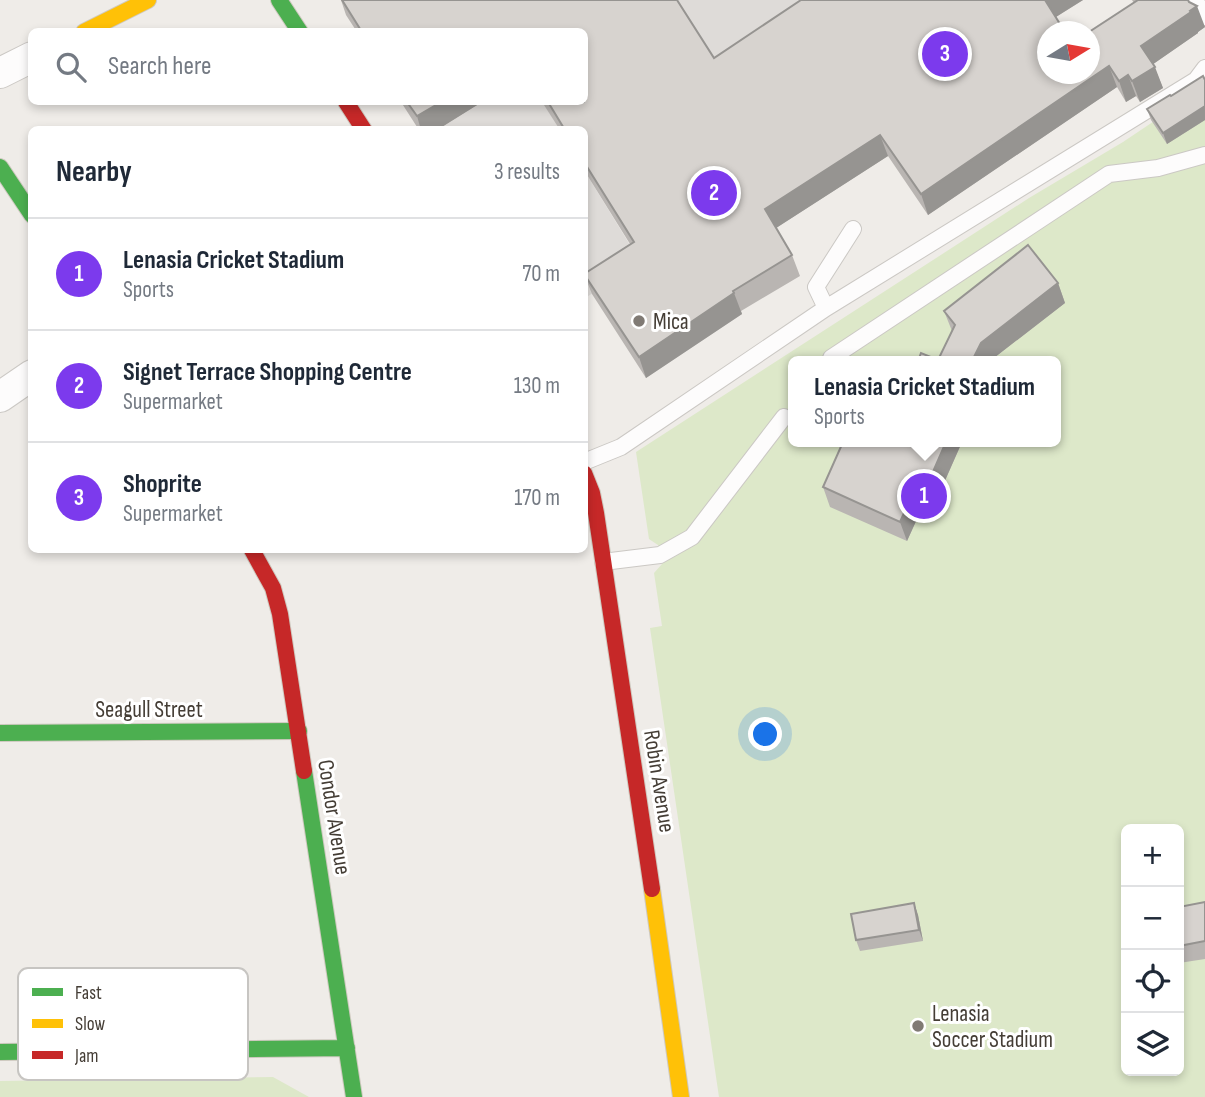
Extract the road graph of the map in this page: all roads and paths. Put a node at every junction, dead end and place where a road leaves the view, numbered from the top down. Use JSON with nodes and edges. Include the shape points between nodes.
{"nodes":[{"id":1,"x":148,"y":0,"type":"edge"},
{"id":2,"x":279,"y":0,"type":"edge"},
{"id":3,"x":1195,"y":0,"type":"edge"},
{"id":4,"x":1205,"y":17,"type":"edge"},
{"id":5,"x":92,"y":28,"type":"edge"},
{"id":6,"x":297,"y":28,"type":"edge"},
{"id":7,"x":28,"y":59,"type":"edge"},
{"id":8,"x":1205,"y":68,"type":"edge"},
{"id":9,"x":0,"y":73,"type":"edge"},
{"id":10,"x":348,"y":105,"type":"edge"},
{"id":11,"x":361,"y":126,"type":"edge"},
{"id":12,"x":1205,"y":155,"type":"edge"},
{"id":13,"x":0,"y":167,"type":"edge"},
{"id":14,"x":28,"y":209,"type":"edge"},
{"id":15,"x":853,"y":229,"type":"dead end"},
{"id":16,"x":826,"y":308,"type":"junction"},
{"id":17,"x":834,"y":356,"type":"edge"},
{"id":18,"x":28,"y":378,"type":"edge"},
{"id":19,"x":0,"y":397,"type":"edge"},
{"id":20,"x":784,"y":417,"type":"dead end"},
{"id":21,"x":588,"y":460,"type":"edge"},
{"id":22,"x":588,"y":484,"type":"edge"},
{"id":23,"x":254,"y":553,"type":"edge"},
{"id":24,"x":603,"y":562,"type":"junction"},
{"id":25,"x":299,"y":731,"type":"junction"},
{"id":26,"x":0,"y":733,"type":"edge"},
{"id":27,"x":347,"y":1048,"type":"junction"},
{"id":28,"x":248,"y":1049,"type":"edge"},
{"id":29,"x":0,"y":1052,"type":"edge"},
{"id":30,"x":18,"y":1052,"type":"edge"},
{"id":31,"x":354,"y":1097,"type":"edge"},
{"id":32,"x":681,"y":1097,"type":"edge"}],
"edges":[{"from":1,"to":5,"type":"street"},
{"from":2,"to":6,"type":"street"},
{"from":3,"to":4,"type":"lane"},
{"from":7,"to":9,"type":"street"},
{"from":8,"to":16,"type":"lane","via":[[1196,80]]},
{"from":10,"to":11,"type":"street"},
{"from":12,"to":17,"type":"lane","via":[[1158,168],[1109,174]]},
{"from":13,"to":14,"type":"street"},
{"from":15,"to":16,"type":"lane","via":[[816,287]]},
{"from":16,"to":21,"type":"lane","via":[[621,447]]},
{"from":18,"to":19,"type":"street"},
{"from":20,"to":24,"type":"lane","via":[[692,537],[660,555]]},
{"from":22,"to":24,"type":"street","name":"Robin Avenue"},
{"from":23,"to":25,"type":"street","name":"Condor Avenue","via":[[273,588],[280,614]]},
{"from":24,"to":32,"type":"street","name":"Robin Avenue"},
{"from":25,"to":26,"type":"street","name":"Seagull Street"},
{"from":25,"to":27,"type":"street","name":"Condor Avenue"},
{"from":27,"to":28,"type":"street"},
{"from":27,"to":31,"type":"street","name":"Condor Avenue"},
{"from":29,"to":30,"type":"street"}]}
